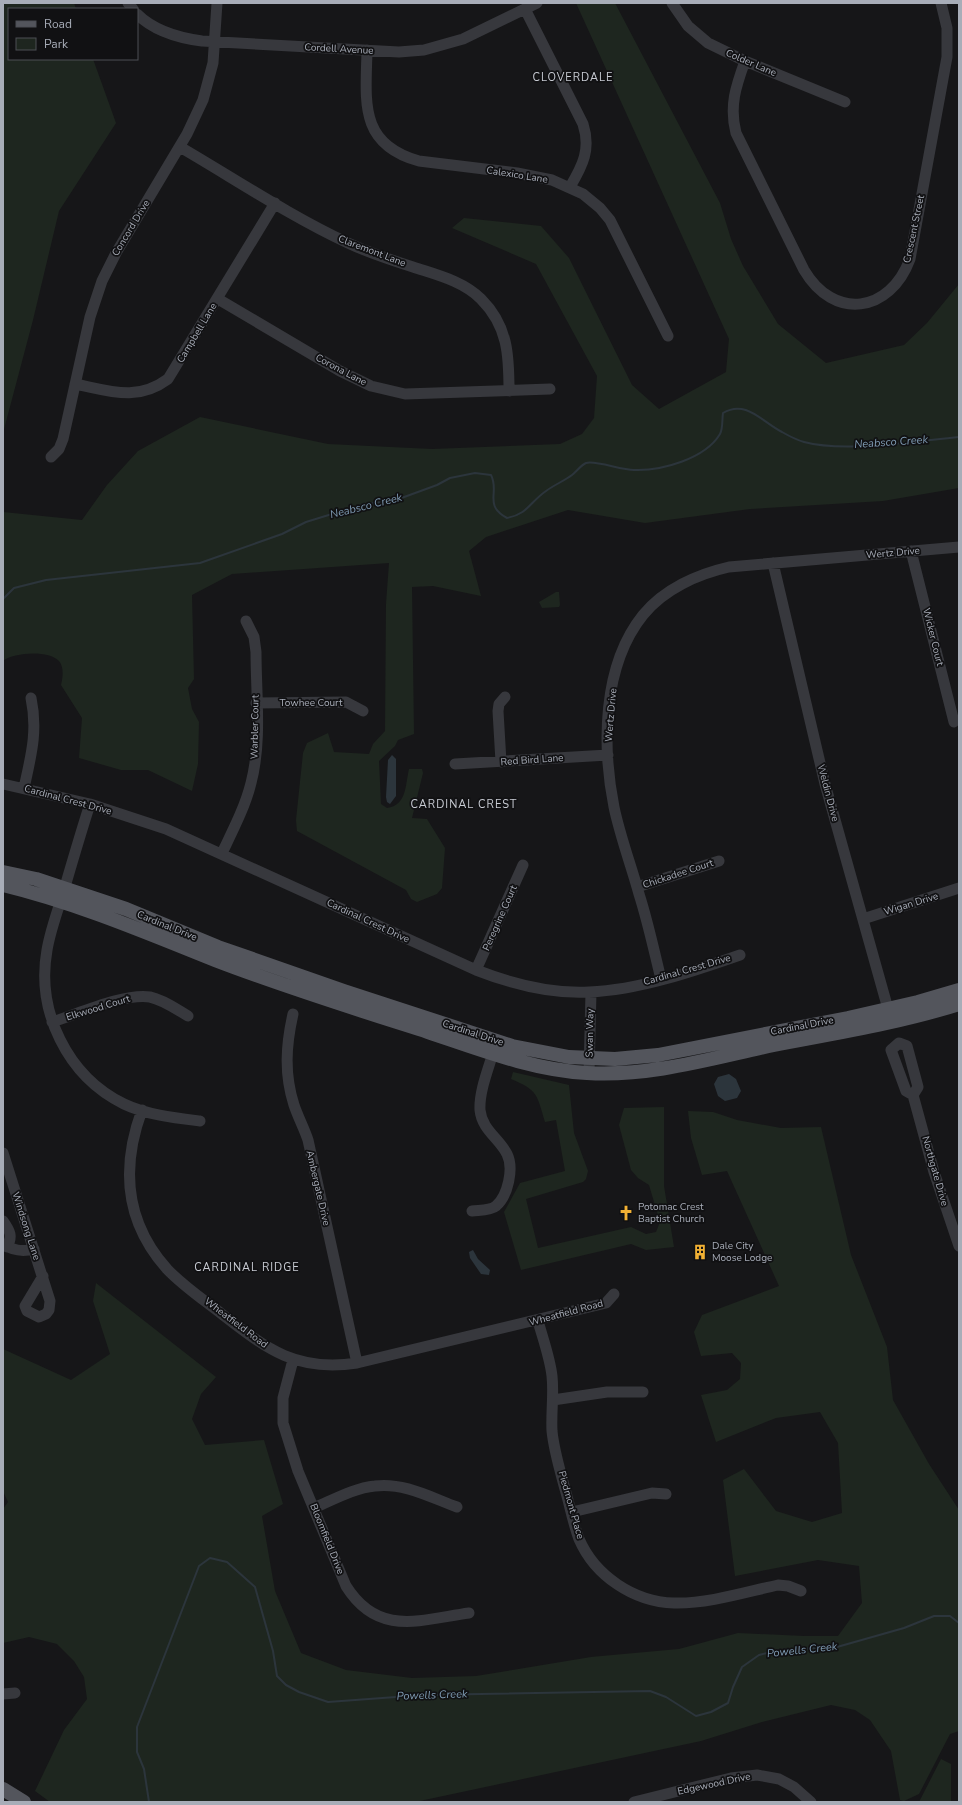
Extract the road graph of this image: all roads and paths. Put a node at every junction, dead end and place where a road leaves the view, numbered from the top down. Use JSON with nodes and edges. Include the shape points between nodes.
{"nodes":[{"id":1,"x":216,"y":3,"type":"edge"},
{"id":2,"x":537,"y":3,"type":"edge"},
{"id":3,"x":672,"y":3,"type":"edge"},
{"id":4,"x":941,"y":3,"type":"edge"},
{"id":5,"x":525,"y":9,"type":"junction"},
{"id":6,"x":138,"y":15,"type":"edge"},
{"id":7,"x":214,"y":42,"type":"junction"},
{"id":8,"x":367,"y":50,"type":"junction"},
{"id":9,"x":745,"y":61,"type":"junction"},
{"id":10,"x":844,"y":102,"type":"dead end"},
{"id":11,"x":180,"y":147,"type":"junction"},
{"id":12,"x":570,"y":187,"type":"junction"},
{"id":13,"x":276,"y":203,"type":"junction"},
{"id":14,"x":218,"y":299,"type":"junction"},
{"id":15,"x":668,"y":336,"type":"dead end"},
{"id":16,"x":75,"y":384,"type":"junction"},
{"id":17,"x":550,"y":389,"type":"dead end"},
{"id":18,"x":510,"y":391,"type":"junction"},
{"id":19,"x":52,"y":457,"type":"dead end"},
{"id":20,"x":959,"y":547,"type":"edge"},
{"id":21,"x":911,"y":551,"type":"junction"},
{"id":22,"x":773,"y":563,"type":"junction"},
{"id":23,"x":246,"y":621,"type":"dead end"},
{"id":24,"x":505,"y":697,"type":"dead end"},
{"id":25,"x":30,"y":698,"type":"dead end"},
{"id":26,"x":256,"y":702,"type":"junction"},
{"id":27,"x":363,"y":711,"type":"dead end"},
{"id":28,"x":954,"y":722,"type":"dead end"},
{"id":29,"x":608,"y":754,"type":"junction"},
{"id":30,"x":501,"y":762,"type":"junction"},
{"id":31,"x":455,"y":764,"type":"dead end"},
{"id":32,"x":3,"y":784,"type":"edge"},
{"id":33,"x":24,"y":788,"type":"junction"},
{"id":34,"x":90,"y":804,"type":"junction"},
{"id":35,"x":222,"y":853,"type":"junction"},
{"id":36,"x":719,"y":861,"type":"dead end"},
{"id":37,"x":523,"y":865,"type":"dead end"},
{"id":38,"x":3,"y":872,"type":"edge"},
{"id":39,"x":3,"y":886,"type":"edge"},
{"id":40,"x":637,"y":887,"type":"junction"},
{"id":41,"x":959,"y":888,"type":"edge"},
{"id":42,"x":62,"y":894,"type":"junction"},
{"id":43,"x":862,"y":919,"type":"junction"},
{"id":44,"x":740,"y":955,"type":"dead end"},
{"id":45,"x":476,"y":970,"type":"junction"},
{"id":46,"x":661,"y":979,"type":"junction"},
{"id":47,"x":959,"y":990,"type":"edge"},
{"id":48,"x":591,"y":992,"type":"junction"},
{"id":49,"x":959,"y":1004,"type":"edge"},
{"id":50,"x":293,"y":1014,"type":"dead end"},
{"id":51,"x":890,"y":1015,"type":"junction"},
{"id":52,"x":188,"y":1016,"type":"dead end"},
{"id":53,"x":52,"y":1022,"type":"junction"},
{"id":54,"x":493,"y":1053,"type":"junction"},
{"id":55,"x":590,"y":1059,"type":"junction"},
{"id":56,"x":589,"y":1073,"type":"junction"},
{"id":57,"x":913,"y":1095,"type":"dead end"},
{"id":58,"x":142,"y":1110,"type":"junction"},
{"id":59,"x":200,"y":1121,"type":"dead end"},
{"id":60,"x":3,"y":1153,"type":"edge"},
{"id":61,"x":472,"y":1211,"type":"dead end"},
{"id":62,"x":3,"y":1221,"type":"edge"},
{"id":63,"x":5,"y":1246,"type":"edge"},
{"id":64,"x":959,"y":1246,"type":"edge"},
{"id":65,"x":34,"y":1249,"type":"junction"},
{"id":66,"x":43,"y":1276,"type":"dead end"},
{"id":67,"x":614,"y":1294,"type":"dead end"},
{"id":68,"x":538,"y":1320,"type":"junction"},
{"id":69,"x":293,"y":1360,"type":"junction"},
{"id":70,"x":358,"y":1363,"type":"junction"},
{"id":71,"x":643,"y":1392,"type":"dead end"},
{"id":72,"x":553,"y":1400,"type":"junction"},
{"id":73,"x":666,"y":1494,"type":"dead end"},
{"id":74,"x":458,"y":1507,"type":"dead end"},
{"id":75,"x":314,"y":1508,"type":"junction"},
{"id":76,"x":572,"y":1512,"type":"junction"},
{"id":77,"x":801,"y":1591,"type":"dead end"},
{"id":78,"x":470,"y":1612,"type":"dead end"},
{"id":79,"x":14,"y":1693,"type":"dead end"},
{"id":80,"x":3,"y":1694,"type":"edge"},
{"id":81,"x":3,"y":1789,"type":"edge"},
{"id":82,"x":24,"y":1802,"type":"edge"},
{"id":83,"x":634,"y":1802,"type":"edge"},
{"id":84,"x":811,"y":1802,"type":"edge"}],
"edges":[{"from":1,"to":7,"type":"street","name":"Concord Drive"},
{"from":2,"to":5,"type":"street","name":"Cordell Avenue"},
{"from":3,"to":9,"type":"street","name":"Colder Lane","via":[[683,20],[700,38],[719,50]]},
{"from":4,"to":9,"type":"street","name":"Crescent Street","via":[[947,28],[947,57],[910,259],[896,286],[874,301],[856,304],[830,297],[816,287],[804,270],[736,133],[733,99]]},
{"from":5,"to":8,"type":"street","name":"Cordell Avenue","via":[[476,34],[445,45],[399,52]]},
{"from":5,"to":12,"type":"street","via":[[586,134],[584,162]]},
{"from":6,"to":7,"type":"street","name":"Cordell Avenue","via":[[174,35]]},
{"from":7,"to":8,"type":"street","name":"Cordell Avenue"},
{"from":7,"to":11,"type":"street","name":"Concord Drive","via":[[211,73],[203,100]]},
{"from":8,"to":12,"type":"street","name":"Calexico Lane","via":[[368,116],[376,133],[393,149],[419,161],[517,173],[552,180]]},
{"from":9,"to":10,"type":"street","name":"Colder Lane"},
{"from":11,"to":13,"type":"street","name":"Claremont Lane"},
{"from":11,"to":16,"type":"street","name":"Concord Drive","via":[[102,281],[90,317]]},
{"from":12,"to":15,"type":"street","name":"Calexico Lane","via":[[593,201],[610,220]]},
{"from":13,"to":14,"type":"street","name":"Campbell Lane"},
{"from":13,"to":18,"type":"street","name":"Claremont Lane","via":[[349,244],[450,279],[472,291],[489,307],[503,331]]},
{"from":14,"to":16,"type":"street","name":"Campbell Lane","via":[[171,376],[163,384],[144,392],[128,394]]},
{"from":14,"to":18,"type":"street","name":"Corona Lane","via":[[340,372],[385,390],[417,395]]},
{"from":16,"to":19,"type":"street","name":"Concord Drive","via":[[63,439]]},
{"from":17,"to":18,"type":"street","name":"Corona Lane"},
{"from":20,"to":21,"type":"street","name":"Wertz Drive"},
{"from":21,"to":22,"type":"street","name":"Wertz Drive"},
{"from":21,"to":28,"type":"street","name":"Wicker Court"},
{"from":22,"to":29,"type":"street","name":"Wertz Drive","via":[[729,567],[700,575],[671,591],[643,614],[630,636],[617,669],[610,704]]},
{"from":22,"to":43,"type":"street","name":"Weldin Drive","via":[[825,784]]},
{"from":23,"to":26,"type":"street","name":"Warbler Court","via":[[254,637]]},
{"from":24,"to":30,"type":"street","via":[[499,704],[498,711]]},
{"from":25,"to":33,"type":"street","via":[[35,738]]},
{"from":26,"to":27,"type":"street","name":"Towhee Court","via":[[346,702]]},
{"from":26,"to":35,"type":"street","name":"Warbler Court","via":[[256,747],[251,782],[246,800]]},
{"from":29,"to":30,"type":"street","name":"Red Bird Lane"},
{"from":29,"to":40,"type":"street","name":"Wertz Drive","via":[[614,808]]},
{"from":30,"to":31,"type":"street","name":"Red Bird Lane"},
{"from":32,"to":33,"type":"street","name":"Cardinal Crest Drive"},
{"from":33,"to":34,"type":"street","name":"Cardinal Crest Drive"},
{"from":34,"to":35,"type":"street","name":"Cardinal Crest Drive","via":[[166,829]]},
{"from":34,"to":42,"type":"street"},
{"from":35,"to":45,"type":"street","name":"Cardinal Crest Drive"},
{"from":36,"to":40,"type":"street","name":"Chickadee Court"},
{"from":37,"to":45,"type":"street","name":"Peregrine Court"},
{"from":38,"to":42,"type":"main road","name":"Cardinal Drive"},
{"from":39,"to":42,"type":"main road","name":"Cardinal Drive"},
{"from":40,"to":46,"type":"street","name":"Wertz Drive"},
{"from":41,"to":43,"type":"street","name":"Wigan Drive"},
{"from":42,"to":53,"type":"street","via":[[50,933],[45,968]]},
{"from":42,"to":54,"type":"main road","name":"Cardinal Drive","via":[[128,924],[263,978]]},
{"from":42,"to":55,"type":"main road","name":"Cardinal Drive","via":[[126,909],[247,957],[512,1046],[553,1055]]},
{"from":43,"to":51,"type":"street","name":"Weldin Drive"},
{"from":44,"to":46,"type":"street","name":"Cardinal Crest Drive"},
{"from":45,"to":48,"type":"street","name":"Cardinal Crest Drive","via":[[539,988]]},
{"from":46,"to":48,"type":"street","name":"Cardinal Crest Drive"},
{"from":47,"to":51,"type":"main road","name":"Cardinal Drive"},
{"from":48,"to":55,"type":"street","name":"Swan Way"},
{"from":49,"to":51,"type":"main road","name":"Cardinal Drive"},
{"from":50,"to":70,"type":"street","name":"Ambergate Drive","via":[[287,1040],[288,1077],[295,1106],[308,1140]]},
{"from":51,"to":55,"type":"main road","name":"Cardinal Drive","via":[[631,1059]]},
{"from":51,"to":56,"type":"main road","name":"Cardinal Drive","via":[[677,1065],[634,1072]]},
{"from":52,"to":53,"type":"street","name":"Elkwood Court","via":[[161,1001],[140,997],[123,999]]},
{"from":53,"to":58,"type":"street","via":[[66,1052],[86,1076],[111,1097]]},
{"from":54,"to":56,"type":"main road","name":"Cardinal Drive","via":[[531,1064]]},
{"from":54,"to":61,"type":"street","via":[[480,1110],[486,1127],[503,1146],[510,1164],[507,1187],[502,1199],[491,1208]]},
{"from":55,"to":56,"type":"street","name":"Swan Way"},
{"from":57,"to":64,"type":"street","name":"Northgate Drive","via":[[941,1196]]},
{"from":58,"to":59,"type":"street"},
{"from":58,"to":69,"type":"street","name":"Wheatfield Road","via":[[133,1140],[129,1169],[136,1215],[147,1242],[178,1280],[252,1338]]},
{"from":60,"to":65,"type":"street","name":"Windsong Lane"},
{"from":62,"to":63,"type":"street","via":[[11,1234],[11,1240]]},
{"from":63,"to":65,"type":"street","via":[[19,1251]]},
{"from":65,"to":66,"type":"street","name":"Windsong Lane"},
{"from":67,"to":68,"type":"street","name":"Wheatfield Road","via":[[606,1303]]},
{"from":68,"to":70,"type":"street","name":"Wheatfield Road"},
{"from":68,"to":72,"type":"street","name":"Piedmont Place","via":[[552,1374]]},
{"from":69,"to":70,"type":"street","name":"Wheatfield Road","via":[[322,1365]]},
{"from":69,"to":75,"type":"street","name":"Bloomfield Drive","via":[[283,1398],[284,1423],[298,1471]]},
{"from":71,"to":72,"type":"street","via":[[607,1392]]},
{"from":72,"to":76,"type":"street","name":"Piedmont Place","via":[[555,1449]]},
{"from":73,"to":76,"type":"street","via":[[652,1492]]},
{"from":74,"to":75,"type":"street","via":[[408,1489],[386,1485],[364,1488]]},
{"from":75,"to":78,"type":"street","name":"Bloomfield Drive","via":[[346,1586],[365,1609],[384,1619],[403,1622]]},
{"from":76,"to":77,"type":"street","name":"Piedmont Place","via":[[584,1549],[599,1570],[622,1587],[644,1597],[662,1602],[687,1603],[778,1585]]},
{"from":79,"to":80,"type":"street"},
{"from":81,"to":82,"type":"main road"},
{"from":83,"to":84,"type":"street","name":"Edgewood Drive","via":[[731,1778],[757,1775],[779,1779],[794,1787]]}]}
